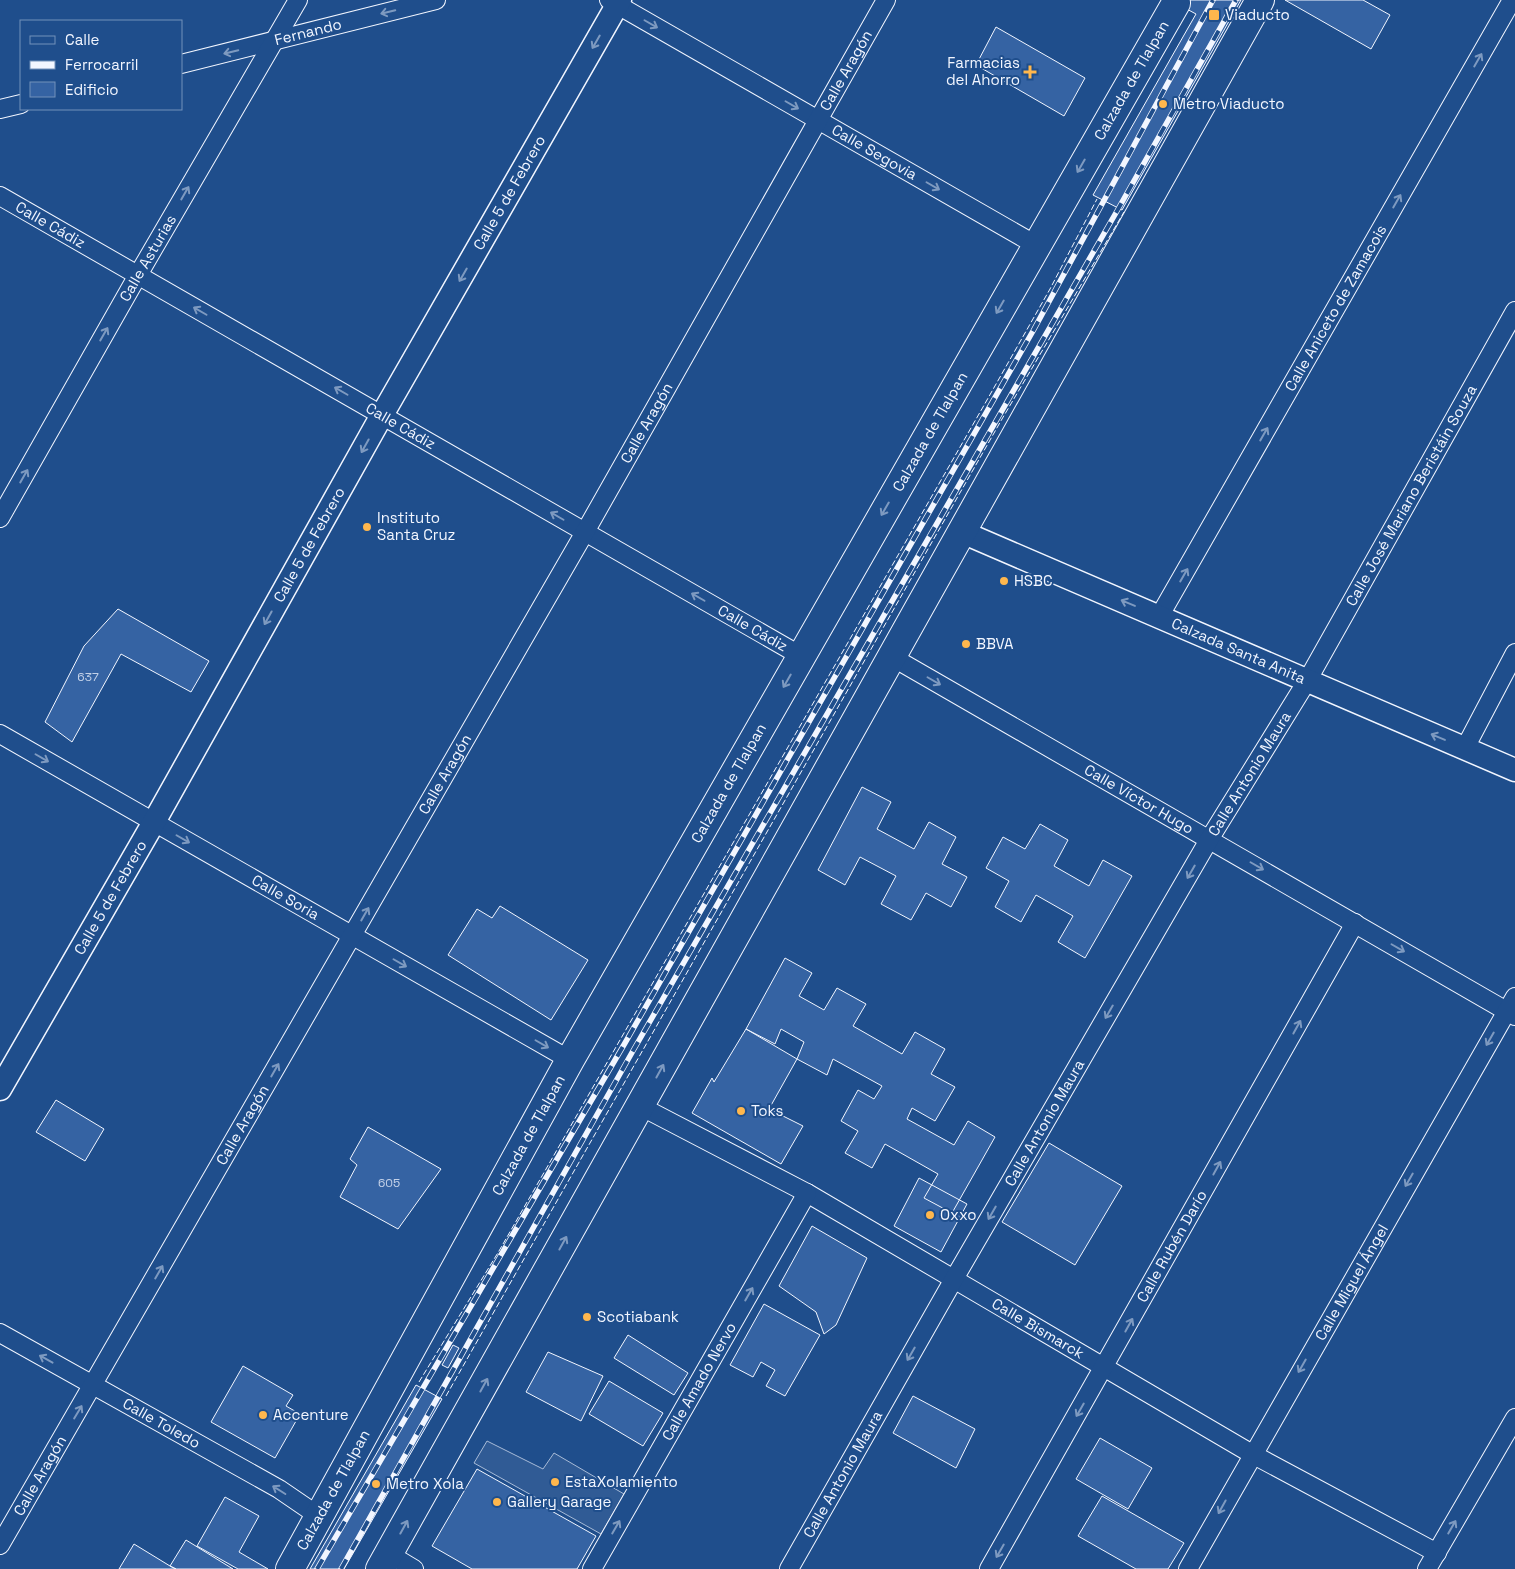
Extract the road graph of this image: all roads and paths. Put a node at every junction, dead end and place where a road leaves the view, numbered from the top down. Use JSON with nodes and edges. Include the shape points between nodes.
{"nodes":[{"id":1,"x":298,"y":0,"type":"edge"},
{"id":2,"x":436,"y":0,"type":"edge"},
{"id":3,"x":886,"y":0,"type":"edge"},
{"id":4,"x":1260,"y":0,"type":"edge"},
{"id":5,"x":1512,"y":0,"type":"edge"},
{"id":6,"x":615,"y":2,"type":"edge"},
{"id":7,"x":1176,"y":3,"type":"dead end"},
{"id":8,"x":276,"y":40,"type":"junction"},
{"id":9,"x":182,"y":64,"type":"edge"},
{"id":10,"x":20,"y":104,"type":"edge"},
{"id":11,"x":0,"y":109,"type":"edge"},
{"id":12,"x":818,"y":120,"type":"junction"},
{"id":13,"x":0,"y":196,"type":"edge"},
{"id":14,"x":1036,"y":245,"type":"junction"},
{"id":15,"x":138,"y":275,"type":"junction"},
{"id":16,"x":1515,"y":311,"type":"edge"},
{"id":17,"x":382,"y":415,"type":"junction"},
{"id":18,"x":0,"y":518,"type":"edge"},
{"id":19,"x":585,"y":532,"type":"junction"},
{"id":20,"x":962,"y":532,"type":"junction"},
{"id":21,"x":1159,"y":617,"type":"junction"},
{"id":22,"x":1515,"y":653,"type":"edge"},
{"id":23,"x":801,"y":656,"type":"junction"},
{"id":24,"x":892,"y":657,"type":"junction"},
{"id":25,"x":1307,"y":681,"type":"junction"},
{"id":26,"x":0,"y":734,"type":"edge"},
{"id":27,"x":1465,"y":748,"type":"junction"},
{"id":28,"x":1515,"y":770,"type":"edge"},
{"id":29,"x":154,"y":822,"type":"junction"},
{"id":30,"x":1210,"y":838,"type":"junction"},
{"id":31,"x":1355,"y":923,"type":"junction"},
{"id":32,"x":353,"y":936,"type":"junction"},
{"id":33,"x":1512,"y":1008,"type":"edge"},
{"id":34,"x":570,"y":1060,"type":"junction"},
{"id":35,"x":0,"y":1089,"type":"edge"},
{"id":36,"x":640,"y":1106,"type":"junction"},
{"id":37,"x":807,"y":1193,"type":"junction"},
{"id":38,"x":954,"y":1279,"type":"junction"},
{"id":39,"x":0,"y":1333,"type":"edge"},
{"id":40,"x":1104,"y":1367,"type":"junction"},
{"id":41,"x":94,"y":1385,"type":"junction"},
{"id":42,"x":1513,"y":1425,"type":"edge"},
{"id":43,"x":1252,"y":1454,"type":"junction"},
{"id":44,"x":320,"y":1517,"type":"junction"},
{"id":45,"x":0,"y":1545,"type":"edge"},
{"id":46,"x":1437,"y":1553,"type":"junction"},
{"id":47,"x":384,"y":1562,"type":"edge"},
{"id":48,"x":290,"y":1569,"type":"edge"},
{"id":49,"x":414,"y":1569,"type":"edge"},
{"id":50,"x":592,"y":1569,"type":"edge"},
{"id":51,"x":789,"y":1569,"type":"edge"},
{"id":52,"x":989,"y":1569,"type":"edge"},
{"id":53,"x":1188,"y":1569,"type":"edge"},
{"id":54,"x":1427,"y":1569,"type":"edge"}],
"edges":[{"from":1,"to":8,"type":"street","name":"Calle Asturias"},
{"from":2,"to":8,"type":"street","name":"Fernando","one_way":true},
{"from":3,"to":12,"type":"street","name":"Calle Aragón"},
{"from":4,"to":20,"type":"highway"},
{"from":21,"to":5,"type":"street","name":"Calle Aniceto de Zamacois","one_way":true},
{"from":6,"to":12,"type":"street","name":"Calle Segovia","one_way":true},
{"from":6,"to":17,"type":"street","name":"Calle 5 de Febrero","one_way":true},
{"from":7,"to":14,"type":"highway","name":"Calzada de Tlalpan","one_way":true},
{"from":8,"to":9,"type":"street","name":"Fernando","one_way":true},
{"from":15,"to":8,"type":"street","name":"Calle Asturias","one_way":true},
{"from":10,"to":11,"type":"street"},
{"from":12,"to":14,"type":"street","name":"Calle Segovia","one_way":true},
{"from":12,"to":19,"type":"street","name":"Calle Aragón"},
{"from":13,"to":15,"type":"street","name":"Calle Cádiz"},
{"from":14,"to":23,"type":"highway","name":"Calzada de Tlalpan","one_way":true},
{"from":17,"to":15,"type":"street","name":"Calle Cádiz","one_way":true},
{"from":18,"to":15,"type":"street","name":"Calle Asturias","one_way":true},
{"from":16,"to":25,"type":"street","name":"Calle José Mariano Beristáin Souza"},
{"from":19,"to":17,"type":"street","name":"Calle Cádiz","one_way":true},
{"from":17,"to":29,"type":"street","name":"Calle 5 de Febrero","one_way":true},
{"from":23,"to":19,"type":"street","name":"Calle Cádiz","one_way":true},
{"from":32,"to":19,"type":"street","name":"Calle Aragón","one_way":true},
{"from":21,"to":20,"type":"street","name":"Calzada Santa Anita","one_way":true},
{"from":20,"to":24,"type":"highway"},
{"from":21,"to":25,"type":"street","name":"Calzada Santa Anita"},
{"from":22,"to":27,"type":"street"},
{"from":23,"to":34,"type":"highway","name":"Calzada de Tlalpan","one_way":true},
{"from":24,"to":30,"type":"street","name":"Calle Víctor Hugo","one_way":true},
{"from":36,"to":24,"type":"highway","one_way":true},
{"from":27,"to":25,"type":"street","name":"Calzada Santa Anita","one_way":true},
{"from":25,"to":30,"type":"street","name":"Calle Antonio Maura"},
{"from":26,"to":29,"type":"street","name":"Calle Soria","one_way":true},
{"from":27,"to":28,"type":"street","name":"Calzada Santa Anita"},
{"from":29,"to":32,"type":"street","name":"Calle Soria","one_way":true},
{"from":29,"to":35,"type":"street","name":"Calle 5 de Febrero"},
{"from":30,"to":31,"type":"street","name":"Calle Víctor Hugo","one_way":true},
{"from":30,"to":38,"type":"street","name":"Calle Antonio Maura","one_way":true},
{"from":31,"to":33,"type":"street","name":"Calle Víctor Hugo","one_way":true},
{"from":40,"to":31,"type":"street","name":"Calle Rubén Darío","one_way":true},
{"from":32,"to":34,"type":"street","name":"Calle Soria","one_way":true},
{"from":41,"to":32,"type":"street","name":"Calle Aragón","one_way":true},
{"from":33,"to":43,"type":"street","name":"Calle Miguel Ángel","one_way":true},
{"from":34,"to":44,"type":"highway","name":"Calzada de Tlalpan"},
{"from":36,"to":37,"type":"street","name":"Calle Bismarck"},
{"from":47,"to":36,"type":"highway","one_way":true},
{"from":37,"to":38,"type":"street","name":"Calle Bismarck"},
{"from":50,"to":37,"type":"street","name":"Calle Amado Nervo","one_way":true},
{"from":38,"to":40,"type":"street","name":"Calle Bismarck"},
{"from":38,"to":51,"type":"street","name":"Calle Antonio Maura","one_way":true},
{"from":41,"to":39,"type":"street","name":"Calle Toledo","one_way":true},
{"from":40,"to":43,"type":"street","name":"Calle Bismarck"},
{"from":40,"to":52,"type":"street","name":"Calle Rubén Darío","one_way":true},
{"from":44,"to":41,"type":"street","name":"Calle Toledo","one_way":true,"via":[[279,1489]]},
{"from":45,"to":41,"type":"street","name":"Calle Aragón","one_way":true},
{"from":46,"to":42,"type":"street","one_way":true},
{"from":43,"to":46,"type":"street","name":"Calle Bismarck"},
{"from":43,"to":53,"type":"street","name":"Calle Miguel Ángel","one_way":true},
{"from":44,"to":48,"type":"highway","name":"Calzada de Tlalpan"},
{"from":46,"to":54,"type":"street"},
{"from":47,"to":49,"type":"street"}]}
